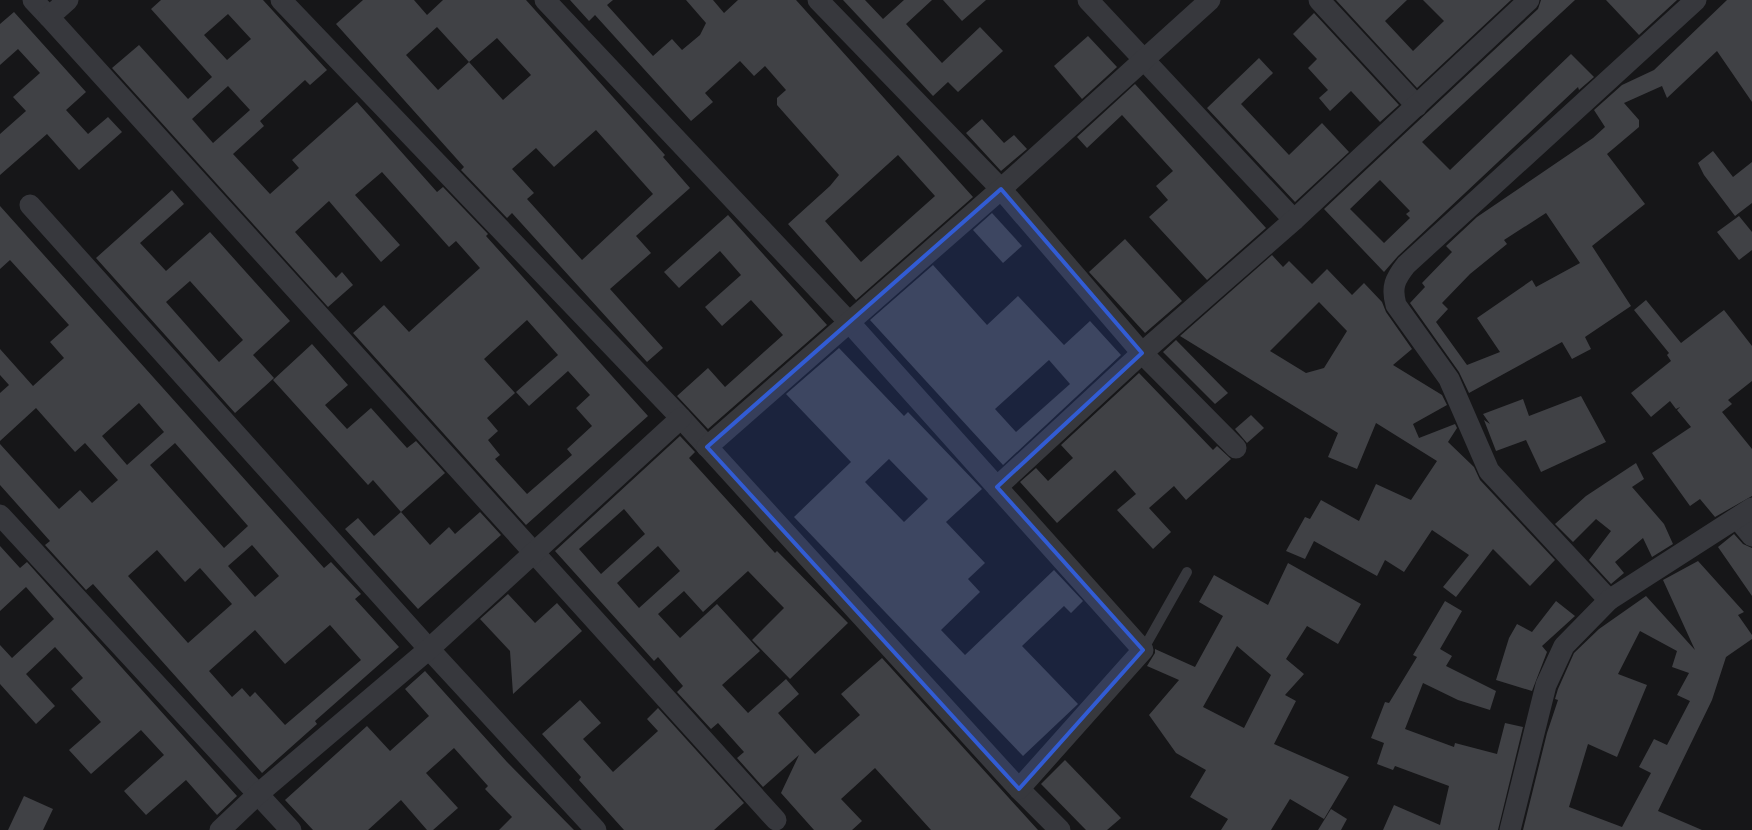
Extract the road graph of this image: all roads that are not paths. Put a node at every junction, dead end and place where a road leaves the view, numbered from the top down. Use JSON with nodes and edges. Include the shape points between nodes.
{"nodes":[{"id":1,"x":33,"y":0,"type":"edge"},
{"id":2,"x":68,"y":0,"type":"edge"},
{"id":3,"x":280,"y":0,"type":"edge"},
{"id":4,"x":545,"y":0,"type":"edge"},
{"id":5,"x":818,"y":0,"type":"edge"},
{"id":6,"x":1088,"y":0,"type":"edge"},
{"id":7,"x":1210,"y":0,"type":"edge"},
{"id":8,"x":1318,"y":0,"type":"edge"},
{"id":9,"x":1529,"y":0,"type":"edge"},
{"id":10,"x":1696,"y":0,"type":"edge"},
{"id":11,"x":50,"y":17,"type":"junction"},
{"id":12,"x":1145,"y":59,"type":"junction"},
{"id":13,"x":1417,"y":106,"type":"junction"},
{"id":14,"x":1001,"y":189,"type":"junction"},
{"id":15,"x":30,"y":205,"type":"dead end"},
{"id":16,"x":1294,"y":220,"type":"junction"},
{"id":17,"x":849,"y":322,"type":"junction"},
{"id":18,"x":1142,"y":353,"type":"junction"},
{"id":19,"x":681,"y":418,"type":"junction"},
{"id":20,"x":707,"y":447,"type":"junction"},
{"id":21,"x":1236,"y":448,"type":"dead end"},
{"id":22,"x":997,"y":487,"type":"junction"},
{"id":23,"x":1745,"y":514,"type":"edge"},
{"id":24,"x":0,"y":515,"type":"edge"},
{"id":25,"x":1752,"y":536,"type":"edge"},
{"id":26,"x":532,"y":553,"type":"junction"},
{"id":27,"x":1187,"y":572,"type":"dead end"},
{"id":28,"x":1609,"y":600,"type":"junction"},
{"id":29,"x":429,"y":650,"type":"junction"},
{"id":30,"x":1143,"y":650,"type":"junction"},
{"id":31,"x":1019,"y":789,"type":"junction"},
{"id":32,"x":258,"y":794,"type":"junction"},
{"id":33,"x":776,"y":820,"type":"dead end"},
{"id":34,"x":220,"y":830,"type":"edge"},
{"id":35,"x":291,"y":830,"type":"edge"},
{"id":36,"x":596,"y":830,"type":"edge"},
{"id":37,"x":1060,"y":830,"type":"edge"},
{"id":38,"x":1510,"y":830,"type":"edge"}],
"edges":[{"from":1,"to":11,"type":"street"},
{"from":2,"to":11,"type":"street"},
{"from":3,"to":19,"type":"street"},
{"from":4,"to":17,"type":"street"},
{"from":5,"to":14,"type":"street"},
{"from":6,"to":12,"type":"street"},
{"from":7,"to":12,"type":"street"},
{"from":8,"to":13,"type":"street"},
{"from":9,"to":13,"type":"street"},
{"from":10,"to":28,"type":"street","via":[[1406,265],[1393,284],[1396,305],[1450,379],[1489,471]]},
{"from":11,"to":26,"type":"street"},
{"from":12,"to":14,"type":"street"},
{"from":12,"to":16,"type":"street"},
{"from":13,"to":16,"type":"street"},
{"from":14,"to":17,"type":"street"},
{"from":14,"to":18,"type":"street"},
{"from":15,"to":29,"type":"street"},
{"from":16,"to":18,"type":"street"},
{"from":17,"to":20,"type":"street"},
{"from":17,"to":22,"type":"street"},
{"from":18,"to":21,"type":"street"},
{"from":18,"to":22,"type":"street"},
{"from":19,"to":20,"type":"street"},
{"from":19,"to":26,"type":"street"},
{"from":20,"to":31,"type":"street"},
{"from":22,"to":30,"type":"street"},
{"from":23,"to":25,"type":"street"},
{"from":23,"to":28,"type":"street"},
{"from":24,"to":32,"type":"street"},
{"from":26,"to":29,"type":"street"},
{"from":26,"to":33,"type":"street"},
{"from":27,"to":30,"type":"lane"},
{"from":28,"to":38,"type":"street","via":[[1564,646],[1546,685]]},
{"from":29,"to":32,"type":"street"},
{"from":29,"to":36,"type":"street"},
{"from":30,"to":31,"type":"street"},
{"from":31,"to":37,"type":"street"},
{"from":32,"to":34,"type":"street"},
{"from":32,"to":35,"type":"street"}]}
